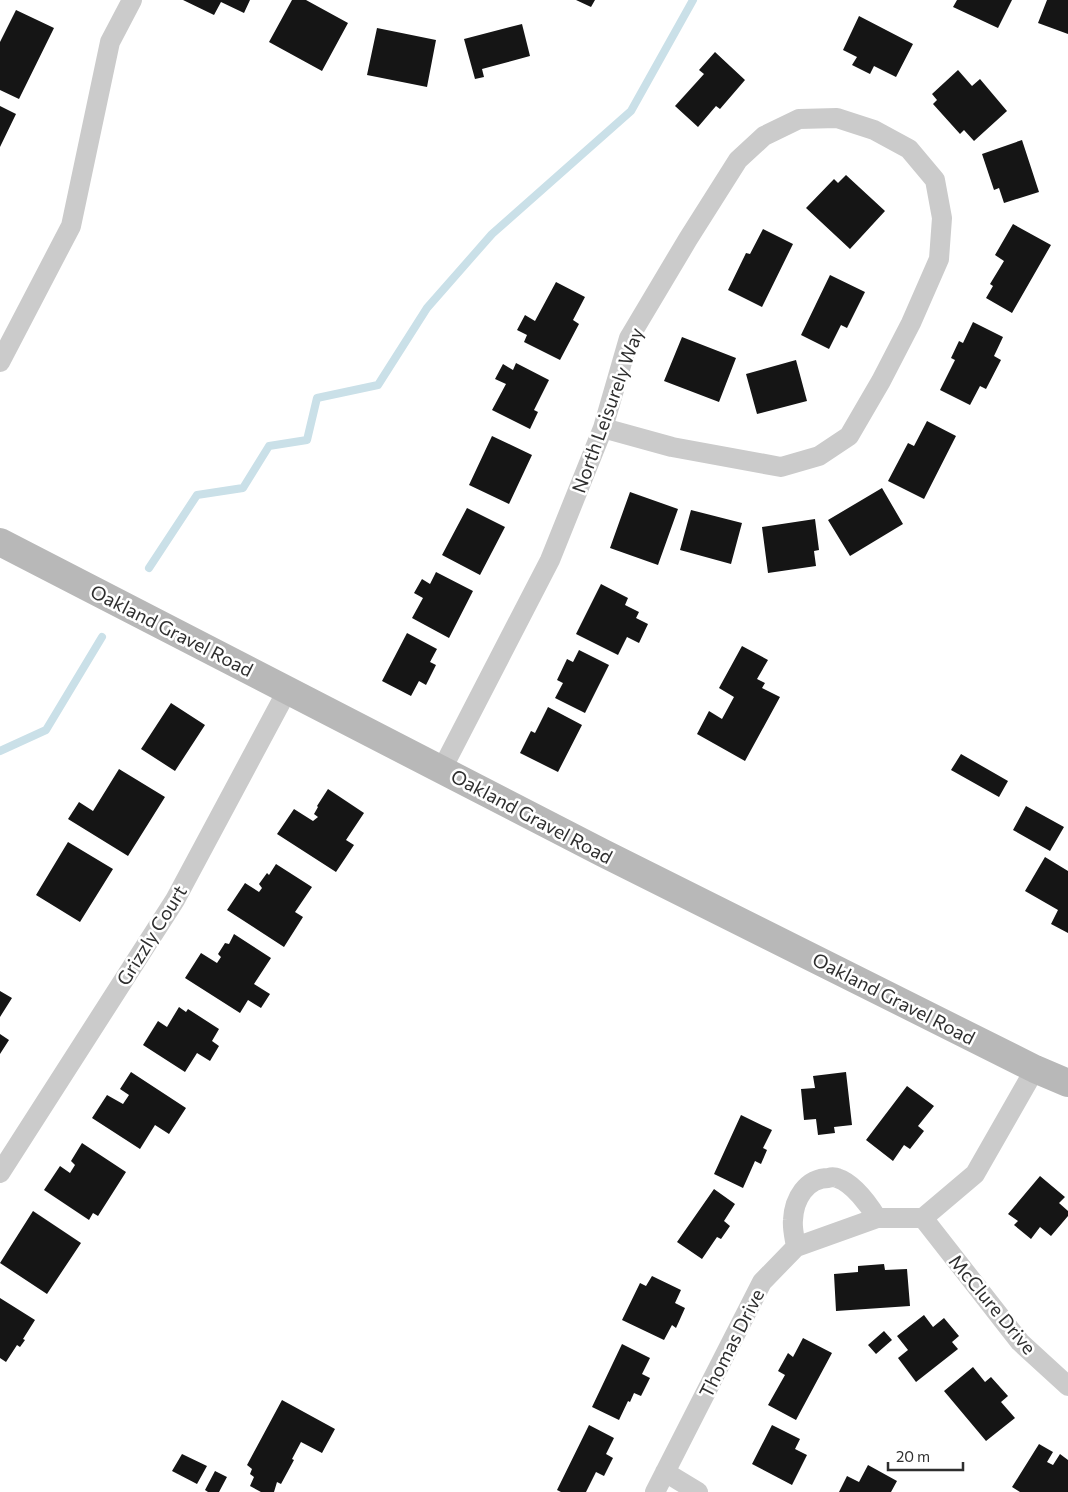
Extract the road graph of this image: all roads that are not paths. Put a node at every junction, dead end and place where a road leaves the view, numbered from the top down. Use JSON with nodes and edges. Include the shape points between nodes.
{"nodes":[{"id":1,"x":132,"y":0,"type":"edge"},
{"id":2,"x":0,"y":362,"type":"edge"},
{"id":3,"x":603,"y":428,"type":"junction"},
{"id":4,"x":0,"y":542,"type":"edge"},
{"id":5,"x":288,"y":689,"type":"junction"},
{"id":6,"x":442,"y":769,"type":"junction"},
{"id":7,"x":1035,"y":1069,"type":"junction"},
{"id":8,"x":1068,"y":1083,"type":"edge"},
{"id":9,"x":0,"y":1173,"type":"edge"},
{"id":10,"x":877,"y":1218,"type":"junction"},
{"id":11,"x":923,"y":1218,"type":"junction"},
{"id":12,"x":796,"y":1247,"type":"junction"},
{"id":13,"x":1068,"y":1386,"type":"edge"},
{"id":14,"x":665,"y":1472,"type":"junction"},
{"id":15,"x":655,"y":1492,"type":"edge"},
{"id":16,"x":698,"y":1492,"type":"edge"}],
"edges":[{"from":1,"to":2,"type":"street","via":[[110,42],[71,226]]},
{"from":3,"to":3,"type":"street","name":"North Leisurely Way","via":[[629,338],[738,160],[764,136],[798,118],[837,118],[874,130],[909,149],[935,180],[942,218],[938,259],[911,323],[849,436],[819,456],[781,467],[672,447]]},
{"from":3,"to":6,"type":"street","name":"North Leisurely Way","via":[[550,560]]},
{"from":4,"to":5,"type":"street","name":"Oakland Gravel Road"},
{"from":5,"to":6,"type":"street","name":"Oakland Gravel Road"},
{"from":5,"to":9,"type":"street","name":"Grizzly Court","via":[[175,900]]},
{"from":6,"to":7,"type":"street","name":"Oakland Gravel Road"},
{"from":7,"to":8,"type":"street","name":"Oakland Gravel Road"},
{"from":7,"to":11,"type":"street","via":[[975,1174]]},
{"from":10,"to":11,"type":"street","name":"Thomas Drive"},
{"from":10,"to":12,"type":"street","name":"Thomas Drive"},
{"from":10,"to":12,"type":"street","via":[[868,1203],[850,1186],[836,1177],[820,1178],[808,1184],[795,1206],[792,1222]]},
{"from":11,"to":13,"type":"street","name":"McClure Drive","via":[[1020,1342]]},
{"from":12,"to":14,"type":"street","name":"Thomas Drive","via":[[762,1282]]},
{"from":14,"to":15,"type":"street","name":"Thomas Drive"},
{"from":14,"to":16,"type":"street"}]}
